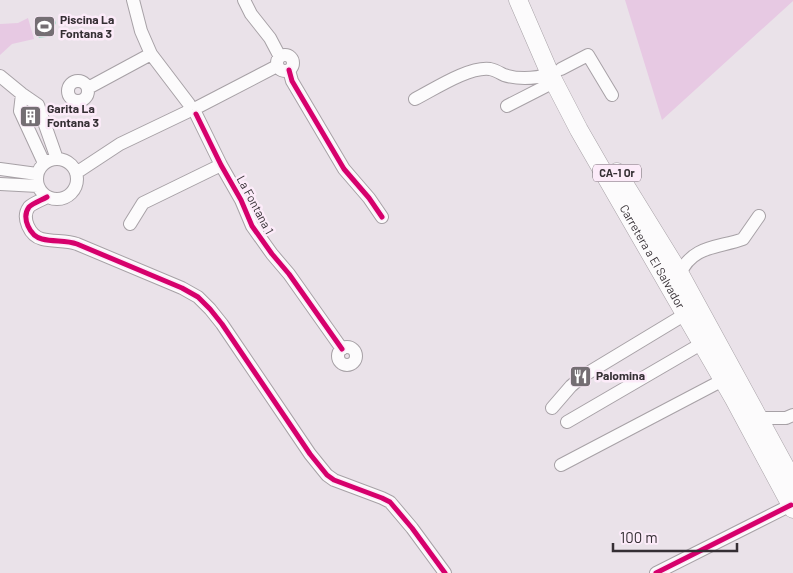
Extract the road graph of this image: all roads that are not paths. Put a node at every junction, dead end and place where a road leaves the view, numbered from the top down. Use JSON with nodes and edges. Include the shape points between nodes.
{"nodes":[{"id":1,"x":133,"y":0,"type":"edge"},
{"id":2,"x":244,"y":0,"type":"edge"},
{"id":3,"x":518,"y":0,"type":"edge"},
{"id":4,"x":530,"y":0,"type":"edge"},
{"id":5,"x":151,"y":54,"type":"junction"},
{"id":6,"x":282,"y":64,"type":"junction"},
{"id":7,"x":555,"y":75,"type":"junction"},
{"id":8,"x":0,"y":76,"type":"edge"},
{"id":9,"x":88,"y":88,"type":"dead end"},
{"id":10,"x":22,"y":94,"type":"junction"},
{"id":11,"x":612,"y":95,"type":"dead end"},
{"id":12,"x":415,"y":99,"type":"dead end"},
{"id":13,"x":507,"y":106,"type":"dead end"},
{"id":14,"x":192,"y":109,"type":"junction"},
{"id":15,"x":57,"y":159,"type":"junction"},
{"id":16,"x":44,"y":163,"type":"junction"},
{"id":17,"x":221,"y":165,"type":"junction"},
{"id":18,"x":0,"y":169,"type":"edge"},
{"id":19,"x":75,"y":171,"type":"junction"},
{"id":20,"x":37,"y":180,"type":"junction"},
{"id":21,"x":0,"y":184,"type":"edge"},
{"id":22,"x":47,"y":197,"type":"junction"},
{"id":23,"x":759,"y":216,"type":"dead end"},
{"id":24,"x":382,"y":217,"type":"dead end"},
{"id":25,"x":130,"y":224,"type":"dead end"},
{"id":26,"x":680,"y":274,"type":"junction"},
{"id":27,"x":673,"y":295,"type":"junction"},
{"id":28,"x":684,"y":315,"type":"junction"},
{"id":29,"x":709,"y":342,"type":"junction"},
{"id":30,"x":342,"y":349,"type":"dead end"},
{"id":31,"x":723,"y":380,"type":"junction"},
{"id":32,"x":552,"y":408,"type":"dead end"},
{"id":33,"x":793,"y":414,"type":"edge"},
{"id":34,"x":760,"y":418,"type":"junction"},
{"id":35,"x":567,"y":422,"type":"dead end"},
{"id":36,"x":561,"y":465,"type":"dead end"},
{"id":37,"x":793,"y":481,"type":"edge"},
{"id":38,"x":792,"y":507,"type":"edge"},
{"id":39,"x":445,"y":573,"type":"edge"},
{"id":40,"x":656,"y":573,"type":"edge"}],
"edges":[{"from":1,"to":5,"type":"street","name":"La Fontana 1","via":[[140,31]]},
{"from":2,"to":6,"type":"street","via":[[270,38]]},
{"from":3,"to":7,"type":"highway","name":"Carretera a El Salvador","number":"CA-1 Or"},
{"from":4,"to":7,"type":"highway","name":"Carretera a El Salvador","number":"CA-1 Or"},
{"from":5,"to":9,"type":"street"},
{"from":5,"to":14,"type":"street","name":"La Fontana 1"},
{"from":6,"to":14,"type":"street"},
{"from":6,"to":24,"type":"street","via":[[344,168]]},
{"from":7,"to":11,"type":"street","via":[[588,55]]},
{"from":7,"to":12,"type":"street","via":[[524,79],[489,69],[470,71]]},
{"from":7,"to":13,"type":"street"},
{"from":7,"to":26,"type":"highway","name":"Carretera a El Salvador","number":"CA-1 Or"},
{"from":7,"to":27,"type":"highway","name":"Carretera a El Salvador","number":"CA-1 Or","via":[[579,130]]},
{"from":8,"to":10,"type":"street"},
{"from":10,"to":15,"type":"street","via":[[38,105]]},
{"from":10,"to":16,"type":"street","via":[[20,111]]},
{"from":14,"to":17,"type":"street","name":"La Fontana 1"},
{"from":14,"to":19,"type":"street","via":[[120,144]]},
{"from":15,"to":16,"type":"street"},
{"from":15,"to":19,"type":"street","via":[[68,163]]},
{"from":16,"to":20,"type":"street"},
{"from":17,"to":25,"type":"street","via":[[143,203]]},
{"from":17,"to":30,"type":"street","name":"La Fontana 1","via":[[252,226]]},
{"from":18,"to":20,"type":"street"},
{"from":19,"to":22,"type":"street","via":[[76,185],[69,195],[58,200]]},
{"from":20,"to":21,"type":"street"},
{"from":20,"to":22,"type":"street"},
{"from":22,"to":39,"type":"street","via":[[30,207],[26,216],[33,234],[40,239],[78,244],[198,297],[222,324],[326,475],[390,502]]},
{"from":23,"to":26,"type":"street","via":[[743,238],[697,254]]},
{"from":26,"to":29,"type":"highway","name":"Carretera a El Salvador","number":"CA-1 Or"},
{"from":27,"to":28,"type":"highway","name":"Carretera a El Salvador","number":"CA-1 Or"},
{"from":27,"to":29,"type":"highway","via":[[682,291],[706,329]]},
{"from":28,"to":29,"type":"highway","name":"Carretera a El Salvador","number":"CA-1 Or"},
{"from":28,"to":32,"type":"street","via":[[583,376]]},
{"from":29,"to":31,"type":"highway","name":"Carretera a El Salvador","number":"CA-1 Or"},
{"from":29,"to":34,"type":"highway","name":"Carretera a El Salvador","number":"CA-1 Or"},
{"from":29,"to":35,"type":"street"},
{"from":31,"to":36,"type":"street"},
{"from":31,"to":38,"type":"highway","name":"Carretera a El Salvador","number":"CA-1 Or"},
{"from":33,"to":34,"type":"street","via":[[786,418]]},
{"from":34,"to":37,"type":"highway","name":"Carretera a El Salvador","number":"CA-1 Or"},
{"from":38,"to":40,"type":"street"}]}
